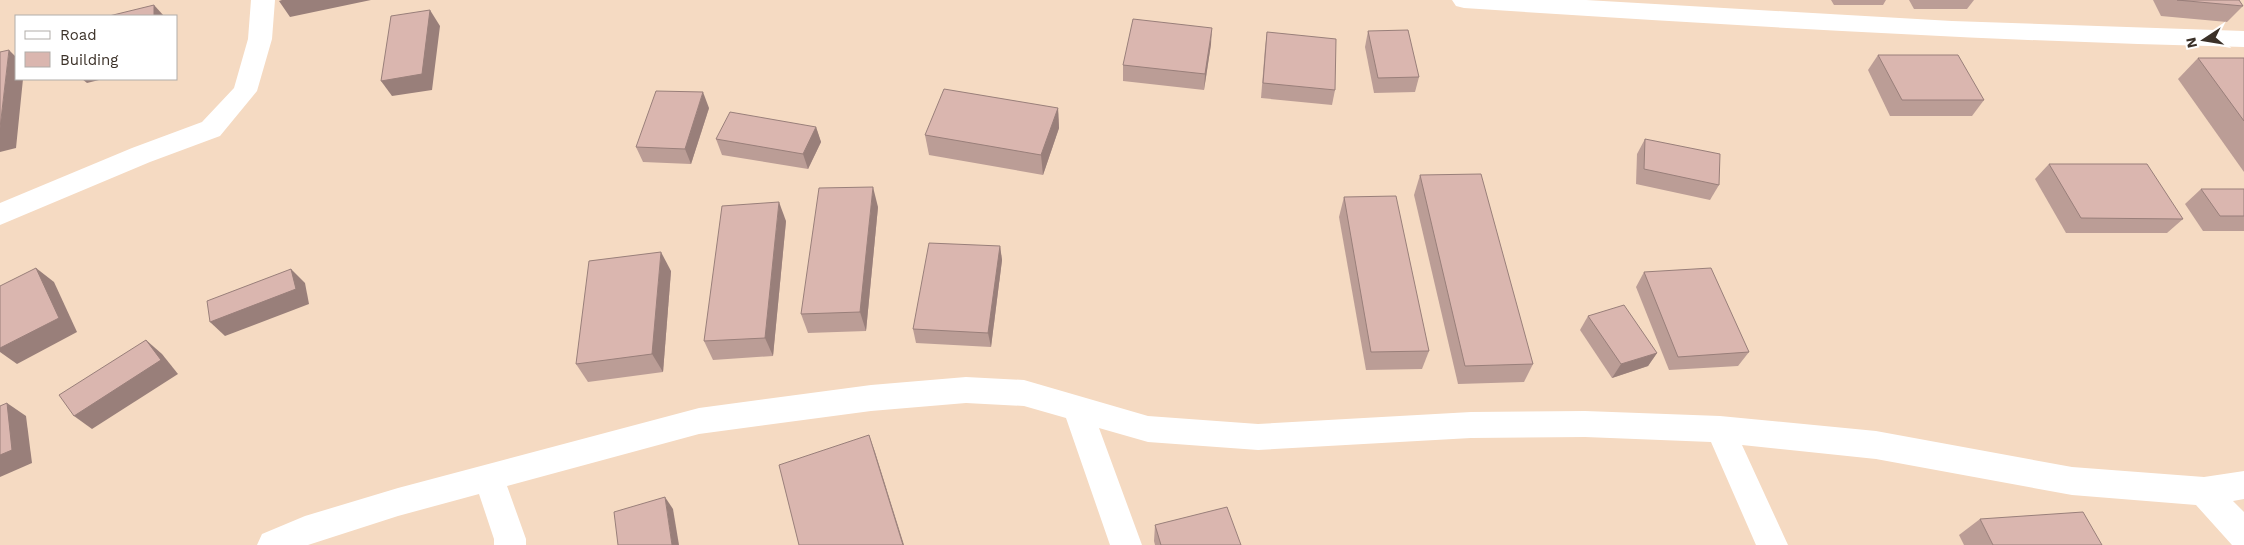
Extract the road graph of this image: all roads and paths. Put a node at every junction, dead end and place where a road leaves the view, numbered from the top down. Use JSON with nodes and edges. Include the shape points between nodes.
{"nodes":[{"id":1,"x":263,"y":0,"type":"edge"},
{"id":2,"x":1464,"y":0,"type":"edge"},
{"id":3,"x":1646,"y":6,"type":"edge"},
{"id":4,"x":2244,"y":38,"type":"edge"},
{"id":5,"x":0,"y":215,"type":"edge"},
{"id":6,"x":1078,"y":410,"type":"junction"},
{"id":7,"x":1720,"y":429,"type":"junction"},
{"id":8,"x":490,"y":478,"type":"junction"},
{"id":9,"x":2244,"y":485,"type":"edge"},
{"id":10,"x":2204,"y":491,"type":"junction"},
{"id":11,"x":2244,"y":535,"type":"edge"},
{"id":12,"x":273,"y":545,"type":"edge"},
{"id":13,"x":510,"y":545,"type":"edge"},
{"id":14,"x":1126,"y":545,"type":"edge"},
{"id":15,"x":1772,"y":545,"type":"edge"}],
"edges":[{"from":1,"to":5,"type":"street","via":[[260,39],[245,91],[211,130],[141,155]]},
{"from":2,"to":3,"type":"street"},
{"from":3,"to":4,"type":"street","via":[[2134,37]]},
{"from":6,"to":7,"type":"street","via":[[1148,429],[1258,437],[1471,425],[1585,424]]},
{"from":6,"to":8,"type":"street","via":[[1024,393],[966,390],[871,398],[699,421]]},
{"from":6,"to":14,"type":"street"},
{"from":7,"to":10,"type":"street","via":[[1876,446],[2072,482]]},
{"from":7,"to":15,"type":"street"},
{"from":8,"to":12,"type":"street","via":[[305,531]]},
{"from":8,"to":13,"type":"street"},
{"from":9,"to":10,"type":"street"},
{"from":10,"to":11,"type":"street"}]}
